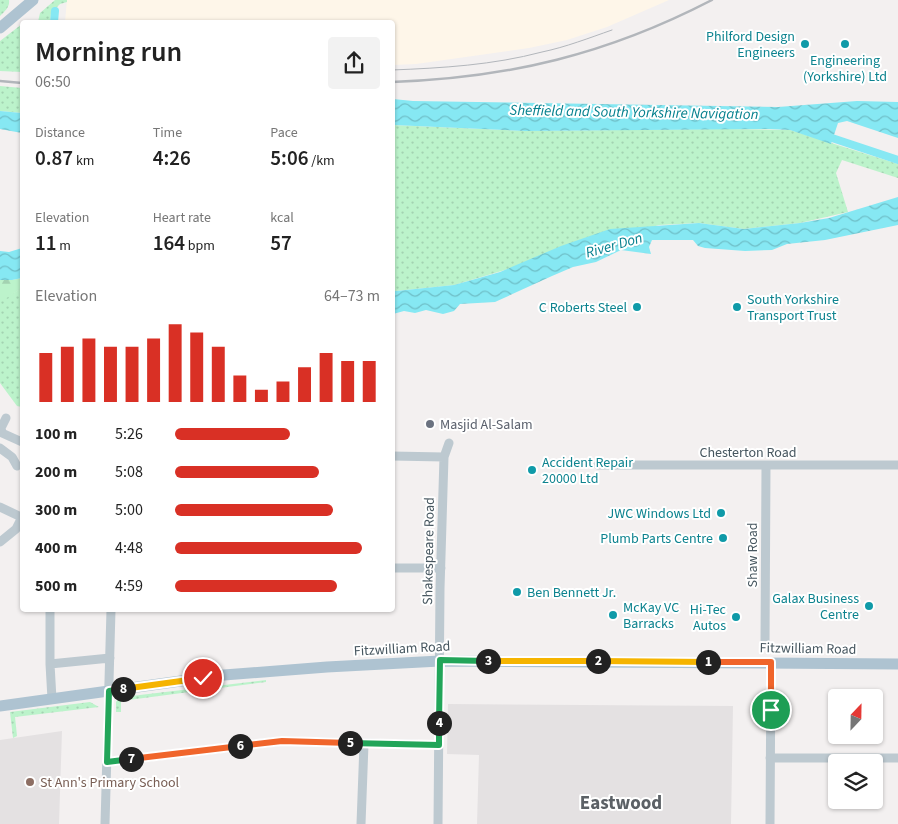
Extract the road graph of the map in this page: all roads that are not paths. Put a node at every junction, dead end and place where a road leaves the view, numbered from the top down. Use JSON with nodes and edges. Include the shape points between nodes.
{"nodes":[{"id":1,"x":34,"y":0,"type":"edge"},
{"id":2,"x":0,"y":28,"type":"edge"},
{"id":3,"x":6,"y":418,"type":"dead end"},
{"id":4,"x":20,"y":441,"type":"edge"},
{"id":5,"x":449,"y":443,"type":"dead end"},
{"id":6,"x":0,"y":448,"type":"edge"},
{"id":7,"x":395,"y":456,"type":"edge"},
{"id":8,"x":444,"y":457,"type":"junction"},
{"id":9,"x":598,"y":465,"type":"dead end"},
{"id":10,"x":898,"y":465,"type":"edge"},
{"id":11,"x":17,"y":466,"type":"dead end"},
{"id":12,"x":766,"y":466,"type":"junction"},
{"id":13,"x":0,"y":507,"type":"edge"},
{"id":14,"x":20,"y":516,"type":"edge"},
{"id":15,"x":20,"y":521,"type":"edge"},
{"id":16,"x":0,"y":542,"type":"edge"},
{"id":17,"x":395,"y":568,"type":"edge"},
{"id":18,"x":441,"y":568,"type":"junction"},
{"id":19,"x":50,"y":612,"type":"edge"},
{"id":20,"x":111,"y":612,"type":"edge"},
{"id":21,"x":765,"y":644,"type":"dead end"},
{"id":22,"x":110,"y":658,"type":"junction"},
{"id":23,"x":440,"y":660,"type":"junction"},
{"id":24,"x":771,"y":662,"type":"junction"},
{"id":25,"x":50,"y":664,"type":"junction"},
{"id":26,"x":898,"y":664,"type":"edge"},
{"id":27,"x":109,"y":691,"type":"junction"},
{"id":28,"x":52,"y":699,"type":"junction"},
{"id":29,"x":0,"y":706,"type":"edge"},
{"id":30,"x":364,"y":744,"type":"junction"},
{"id":31,"x":439,"y":745,"type":"junction"},
{"id":32,"x":770,"y":758,"type":"junction"},
{"id":33,"x":898,"y":758,"type":"edge"},
{"id":34,"x":107,"y":762,"type":"junction"},
{"id":35,"x":105,"y":824,"type":"edge"},
{"id":36,"x":361,"y":824,"type":"edge"},
{"id":37,"x":438,"y":824,"type":"edge"},
{"id":38,"x":770,"y":824,"type":"edge"}],
"edges":[{"from":1,"to":2,"type":"main road"},
{"from":3,"to":4,"type":"street","via":[[2,433]]},
{"from":5,"to":8,"type":"street","name":"Shakespeare Road"},
{"from":6,"to":11,"type":"street","via":[[12,457]]},
{"from":7,"to":8,"type":"street"},
{"from":8,"to":18,"type":"street","name":"Shakespeare Road"},
{"from":9,"to":12,"type":"street","name":"Chesterton Road"},
{"from":10,"to":12,"type":"street","name":"Chesterton Road"},
{"from":12,"to":21,"type":"street","name":"Shaw Road"},
{"from":13,"to":14,"type":"street"},
{"from":15,"to":16,"type":"street","via":[[16,529]]},
{"from":17,"to":18,"type":"street"},
{"from":18,"to":23,"type":"street","name":"Shakespeare Road"},
{"from":19,"to":25,"type":"street"},
{"from":20,"to":22,"type":"street"},
{"from":22,"to":25,"type":"street"},
{"from":22,"to":27,"type":"street"},
{"from":23,"to":24,"type":"main road","name":"Fitzwilliam Road"},
{"from":23,"to":27,"type":"main road","name":"Fitzwilliam Road","via":[[224,675]]},
{"from":23,"to":31,"type":"street","name":"Shakespeare Road"},
{"from":24,"to":26,"type":"main road","name":"Fitzwilliam Road"},
{"from":24,"to":32,"type":"street"},
{"from":25,"to":28,"type":"street"},
{"from":27,"to":28,"type":"main road","name":"Fitzwilliam Road"},
{"from":27,"to":34,"type":"street"},
{"from":28,"to":29,"type":"main road","name":"Fitzwilliam Road"},
{"from":30,"to":31,"type":"street"},
{"from":30,"to":34,"type":"street","via":[[282,741]]},
{"from":30,"to":36,"type":"street"},
{"from":31,"to":37,"type":"street","name":"Shakespeare Road"},
{"from":32,"to":33,"type":"street"},
{"from":32,"to":38,"type":"street"},
{"from":34,"to":35,"type":"street"}]}
